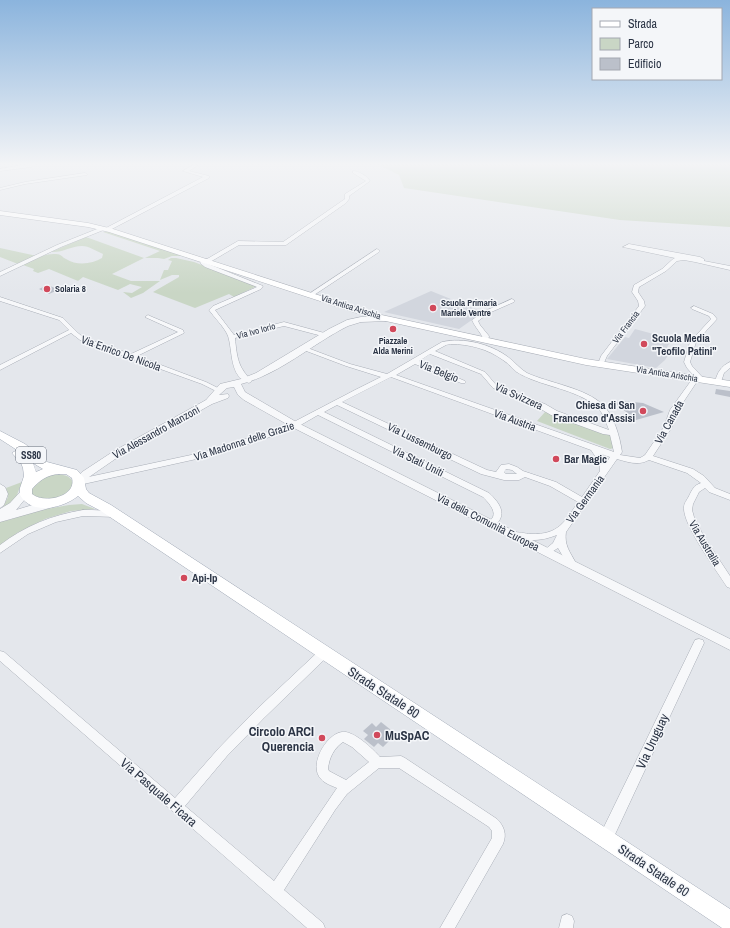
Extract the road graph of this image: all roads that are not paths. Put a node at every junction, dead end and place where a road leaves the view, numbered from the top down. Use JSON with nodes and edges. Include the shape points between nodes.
{"nodes":[{"id":1,"x":150,"y":206,"type":"edge"},
{"id":2,"x":337,"y":206,"type":"edge"},
{"id":3,"x":0,"y":213,"type":"edge"},
{"id":4,"x":106,"y":229,"type":"junction"},
{"id":5,"x":377,"y":250,"type":"dead end"},
{"id":6,"x":666,"y":255,"type":"junction"},
{"id":7,"x":686,"y":259,"type":"junction"},
{"id":8,"x":207,"y":260,"type":"junction"},
{"id":9,"x":699,"y":260,"type":"junction"},
{"id":10,"x":672,"y":261,"type":"junction"},
{"id":11,"x":730,"y":268,"type":"edge"},
{"id":12,"x":0,"y":274,"type":"edge"},
{"id":13,"x":312,"y":294,"type":"junction"},
{"id":14,"x":0,"y":299,"type":"edge"},
{"id":15,"x":512,"y":301,"type":"dead end"},
{"id":16,"x":350,"y":308,"type":"junction"},
{"id":17,"x":694,"y":308,"type":"dead end"},
{"id":18,"x":364,"y":313,"type":"junction"},
{"id":19,"x":148,"y":317,"type":"dead end"},
{"id":20,"x":389,"y":319,"type":"junction"},
{"id":21,"x":351,"y":321,"type":"junction"},
{"id":22,"x":70,"y":331,"type":"junction"},
{"id":23,"x":326,"y":335,"type":"junction"},
{"id":24,"x":232,"y":337,"type":"junction"},
{"id":25,"x":469,"y":340,"type":"junction"},
{"id":26,"x":486,"y":340,"type":"junction"},
{"id":27,"x":303,"y":348,"type":"junction"},
{"id":28,"x":430,"y":352,"type":"junction"},
{"id":29,"x":132,"y":357,"type":"junction"},
{"id":30,"x":414,"y":362,"type":"junction"},
{"id":31,"x":601,"y":364,"type":"junction"},
{"id":32,"x":730,"y":364,"type":"edge"},
{"id":33,"x":0,"y":368,"type":"edge"},
{"id":34,"x":389,"y":376,"type":"junction"},
{"id":35,"x":250,"y":379,"type":"junction"},
{"id":36,"x":698,"y":379,"type":"junction"},
{"id":37,"x":463,"y":382,"type":"dead end"},
{"id":38,"x":718,"y":382,"type":"junction"},
{"id":39,"x":204,"y":383,"type":"junction"},
{"id":40,"x":228,"y":384,"type":"junction"},
{"id":41,"x":730,"y":384,"type":"edge"},
{"id":42,"x":240,"y":390,"type":"junction"},
{"id":43,"x":223,"y":393,"type":"junction"},
{"id":44,"x":247,"y":398,"type":"junction"},
{"id":45,"x":337,"y":402,"type":"junction"},
{"id":46,"x":318,"y":412,"type":"junction"},
{"id":47,"x":295,"y":425,"type":"junction"},
{"id":48,"x":613,"y":433,"type":"junction"},
{"id":49,"x":0,"y":434,"type":"edge"},
{"id":50,"x":0,"y":441,"type":"edge"},
{"id":51,"x":592,"y":448,"type":"junction"},
{"id":52,"x":615,"y":456,"type":"junction"},
{"id":53,"x":648,"y":457,"type":"junction"},
{"id":54,"x":98,"y":465,"type":"junction"},
{"id":55,"x":66,"y":471,"type":"junction"},
{"id":56,"x":604,"y":471,"type":"junction"},
{"id":57,"x":103,"y":478,"type":"junction"},
{"id":58,"x":79,"y":482,"type":"junction"},
{"id":59,"x":706,"y":485,"type":"junction"},
{"id":60,"x":0,"y":487,"type":"edge"},
{"id":61,"x":26,"y":490,"type":"junction"},
{"id":62,"x":730,"y":497,"type":"edge"},
{"id":63,"x":583,"y":501,"type":"junction"},
{"id":64,"x":53,"y":503,"type":"junction"},
{"id":65,"x":97,"y":504,"type":"junction"},
{"id":66,"x":0,"y":505,"type":"edge"},
{"id":67,"x":0,"y":514,"type":"edge"},
{"id":68,"x":117,"y":516,"type":"junction"},
{"id":69,"x":0,"y":518,"type":"edge"},
{"id":70,"x":491,"y":524,"type":"junction"},
{"id":71,"x":510,"y":534,"type":"junction"},
{"id":72,"x":557,"y":536,"type":"junction"},
{"id":73,"x":0,"y":550,"type":"edge"},
{"id":74,"x":547,"y":552,"type":"junction"},
{"id":75,"x":571,"y":563,"type":"junction"},
{"id":76,"x":730,"y":584,"type":"edge"},
{"id":77,"x":699,"y":644,"type":"dead end"},
{"id":78,"x":730,"y":645,"type":"edge"},
{"id":79,"x":324,"y":652,"type":"junction"},
{"id":80,"x":0,"y":655,"type":"edge"},
{"id":81,"x":377,"y":763,"type":"junction"},
{"id":82,"x":346,"y":787,"type":"junction"},
{"id":83,"x":176,"y":806,"type":"junction"},
{"id":84,"x":606,"y":838,"type":"junction"},
{"id":85,"x":275,"y":892,"type":"junction"},
{"id":86,"x":730,"y":921,"type":"edge"},
{"id":87,"x":318,"y":928,"type":"edge"},
{"id":88,"x":446,"y":928,"type":"edge"}],
"edges":[{"from":1,"to":4,"type":"street"},
{"from":2,"to":8,"type":"street","via":[[284,244],[238,243]]},
{"from":3,"to":4,"type":"main road","name":"Via Antica Arischia"},
{"from":4,"to":8,"type":"main road","name":"Via Antica Arischia"},
{"from":4,"to":12,"type":"street","via":[[62,245]]},
{"from":5,"to":13,"type":"street"},
{"from":6,"to":7,"type":"street"},
{"from":6,"to":9,"type":"street","via":[[626,247],[644,248]]},
{"from":6,"to":10,"type":"street","via":[[672,258]]},
{"from":7,"to":9,"type":"street"},
{"from":7,"to":10,"type":"street"},
{"from":8,"to":13,"type":"main road","name":"Via Antica Arischia"},
{"from":8,"to":24,"type":"street","via":[[203,263],[207,266],[260,286],[213,309]]},
{"from":9,"to":11,"type":"street"},
{"from":10,"to":31,"type":"street","name":"Via Francia","via":[[664,270],[635,288],[642,306],[604,356]]},
{"from":13,"to":16,"type":"main road","name":"Via Antica Arischia"},
{"from":14,"to":22,"type":"street","name":"Via Enrico De Nicola","via":[[56,316],[66,322]]},
{"from":15,"to":26,"type":"street","via":[[475,320],[487,337]]},
{"from":16,"to":18,"type":"main road","name":"Via Antica Arischia"},
{"from":16,"to":21,"type":"street","via":[[354,312]]},
{"from":17,"to":36,"type":"street","via":[[711,315],[714,319],[693,342],[687,359],[689,367]]},
{"from":18,"to":20,"type":"main road","name":"Via Antica Arischia"},
{"from":18,"to":21,"type":"street","via":[[361,318]]},
{"from":19,"to":29,"type":"street","via":[[181,333]]},
{"from":20,"to":21,"type":"street"},
{"from":20,"to":25,"type":"main road","name":"Via Antica Arischia"},
{"from":21,"to":23,"type":"street"},
{"from":22,"to":29,"type":"street","name":"Via Enrico De Nicola","via":[[82,339]]},
{"from":22,"to":33,"type":"street"},
{"from":23,"to":24,"type":"street","name":"Via Ivo Iorio","via":[[284,324]]},
{"from":23,"to":27,"type":"street"},
{"from":24,"to":35,"type":"street","via":[[237,366]]},
{"from":25,"to":26,"type":"main road","name":"Via Antica Arischia"},
{"from":25,"to":28,"type":"street","name":"Via Madonna delle Grazie","via":[[448,342]]},
{"from":25,"to":48,"type":"street","via":[[501,356],[523,374],[593,401],[602,409]]},
{"from":26,"to":31,"type":"main road","name":"Via Antica Arischia"},
{"from":27,"to":34,"type":"street","name":"Via Austria","via":[[348,365]]},
{"from":27,"to":35,"type":"street"},
{"from":28,"to":30,"type":"street","name":"Via Madonna delle Grazie"},
{"from":28,"to":48,"type":"street","name":"Via Svizzera","via":[[480,372],[495,387],[554,413]]},
{"from":29,"to":39,"type":"street","name":"Via Enrico De Nicola"},
{"from":30,"to":34,"type":"street","name":"Via Madonna delle Grazie"},
{"from":30,"to":37,"type":"street","name":"Via Belgio"},
{"from":31,"to":36,"type":"main road","name":"Via Antica Arischia"},
{"from":32,"to":38,"type":"street","via":[[721,372]]},
{"from":34,"to":45,"type":"street","name":"Via Madonna delle Grazie"},
{"from":34,"to":51,"type":"street","name":"Via Austria"},
{"from":35,"to":40,"type":"street"},
{"from":35,"to":42,"type":"street"},
{"from":36,"to":38,"type":"main road","name":"Via Antica Arischia"},
{"from":36,"to":53,"type":"street","name":"Via Canada","via":[[674,410],[668,427]]},
{"from":38,"to":41,"type":"main road","name":"Via Antica Arischia"},
{"from":39,"to":40,"type":"street","name":"Via Enrico De Nicola"},
{"from":39,"to":43,"type":"street","name":"Via Enrico De Nicola"},
{"from":40,"to":42,"type":"street","name":"Via della Comunità Europea","via":[[237,385]]},
{"from":40,"to":43,"type":"street","via":[[220,387]]},
{"from":42,"to":43,"type":"street","via":[[237,393]]},
{"from":42,"to":44,"type":"street","name":"Via della Comunità Europea"},
{"from":43,"to":44,"type":"street","name":"Via della Comunità Europea"},
{"from":43,"to":54,"type":"street","name":"Via Alessandro Manzoni"},
{"from":44,"to":47,"type":"street","name":"Via della Comunità Europea"},
{"from":45,"to":46,"type":"street","name":"Via Madonna delle Grazie"},
{"from":45,"to":63,"type":"street","name":"Via Lussemburgo","via":[[484,472],[504,477],[500,472],[506,466],[520,475],[553,484]]},
{"from":46,"to":47,"type":"street","name":"Via Madonna delle Grazie"},
{"from":46,"to":70,"type":"street","name":"Via Stati Uniti","via":[[486,495],[498,512],[497,519]]},
{"from":47,"to":57,"type":"street","name":"Via Madonna delle Grazie","via":[[207,454]]},
{"from":47,"to":70,"type":"street","name":"Via della Comunità Europea"},
{"from":48,"to":52,"type":"street","via":[[618,450]]},
{"from":49,"to":55,"type":"main road","number":"SS80","via":[[43,465]]},
{"from":50,"to":61,"type":"main road","number":"SS80","via":[[27,462],[30,474]]},
{"from":51,"to":52,"type":"street","name":"Via Austria"},
{"from":51,"to":56,"type":"street","name":"Via Germania","via":[[600,457]]},
{"from":52,"to":53,"type":"street","name":"Via Austria","via":[[639,461]]},
{"from":52,"to":56,"type":"street","name":"Via Germania"},
{"from":53,"to":59,"type":"street","via":[[690,471]]},
{"from":54,"to":55,"type":"street","name":"Via Alessandro Manzoni"},
{"from":54,"to":57,"type":"street","via":[[93,473]]},
{"from":54,"to":58,"type":"street","name":"Via Alessandro Manzoni"},
{"from":55,"to":58,"type":"main road","via":[[76,475]]},
{"from":55,"to":61,"type":"main road","number":"SS80","via":[[44,473],[35,478]]},
{"from":56,"to":63,"type":"street","name":"Via Germania"},
{"from":57,"to":58,"type":"street","name":"Via Madonna delle Grazie"},
{"from":58,"to":64,"type":"main road","via":[[72,494]]},
{"from":58,"to":65,"type":"main road","name":"Strada Statale 80","via":[[83,494]]},
{"from":59,"to":62,"type":"street"},
{"from":59,"to":76,"type":"street","name":"Via Australia","via":[[696,489],[688,513]]},
{"from":60,"to":66,"type":"street","via":[[4,492]]},
{"from":61,"to":64,"type":"main road","via":[[27,498],[32,502]]},
{"from":61,"to":67,"type":"street","via":[[14,506]]},
{"from":63,"to":72,"type":"street","name":"Via Germania"},
{"from":64,"to":65,"type":"main road","name":"Strada Statale 80","via":[[78,501]]},
{"from":64,"to":69,"type":"street"},
{"from":65,"to":68,"type":"main road","name":"Strada Statale 80"},
{"from":68,"to":73,"type":"street","via":[[87,513],[58,518],[27,530]]},
{"from":68,"to":79,"type":"main road","name":"Strada Statale 80"},
{"from":70,"to":71,"type":"street","name":"Via della Comunità Europea"},
{"from":71,"to":72,"type":"street","via":[[538,538]]},
{"from":71,"to":74,"type":"street","name":"Via della Comunità Europea"},
{"from":72,"to":74,"type":"street","name":"Via Germania","via":[[556,545]]},
{"from":72,"to":75,"type":"street"},
{"from":74,"to":75,"type":"street","name":"Via della Comunità Europea"},
{"from":75,"to":78,"type":"street","name":"Via della Comunità Europea"},
{"from":77,"to":84,"type":"street","name":"Via Uruguay"},
{"from":79,"to":83,"type":"street","via":[[228,746]]},
{"from":79,"to":84,"type":"main road","name":"Strada Statale 80"},
{"from":80,"to":83,"type":"street","name":"Via Pasquale Ficara"},
{"from":81,"to":82,"type":"street"},
{"from":81,"to":82,"type":"street","via":[[351,739],[337,739],[324,756],[322,770]]},
{"from":81,"to":88,"type":"street","via":[[406,764],[493,823],[498,829],[498,839]]},
{"from":82,"to":85,"type":"street","via":[[330,806]]},
{"from":83,"to":85,"type":"street","name":"Via Pasquale Ficara"},
{"from":84,"to":86,"type":"main road","name":"Strada Statale 80"},
{"from":85,"to":87,"type":"street","name":"Via Pasquale Ficara"}]}
